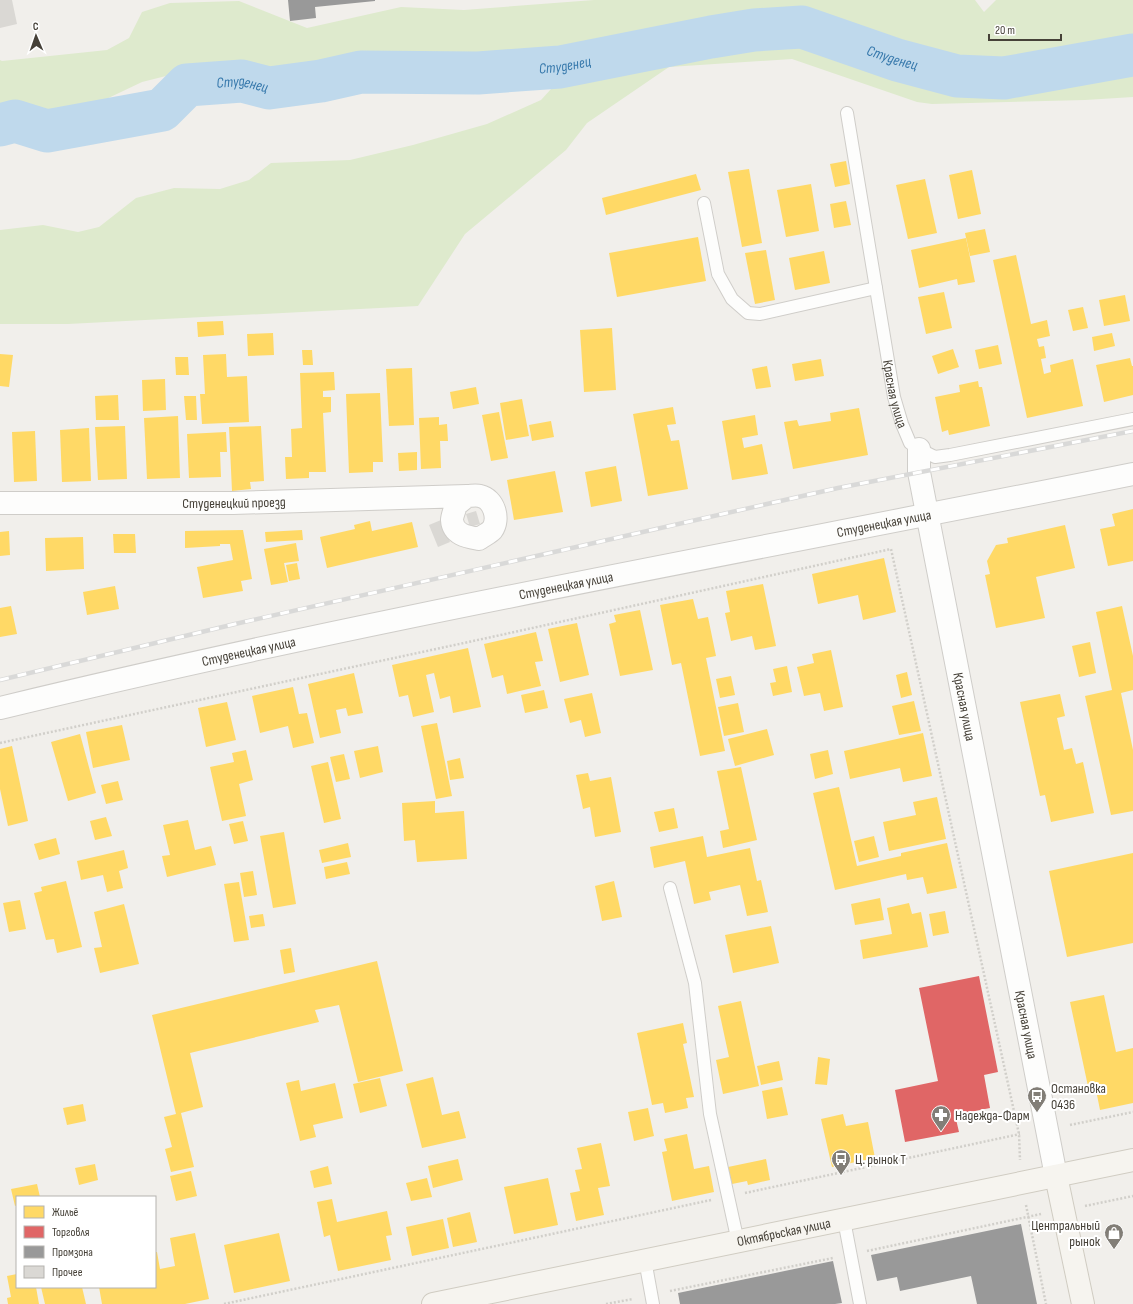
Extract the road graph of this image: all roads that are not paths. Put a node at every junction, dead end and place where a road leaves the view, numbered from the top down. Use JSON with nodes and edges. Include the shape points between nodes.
{"nodes":[{"id":1,"x":848,"y":113,"type":"dead end"},
{"id":2,"x":704,"y":203,"type":"dead end"},
{"id":3,"x":876,"y":288,"type":"junction"},
{"id":4,"x":1133,"y":419,"type":"edge"},
{"id":5,"x":919,"y":449,"type":"junction"},
{"id":6,"x":1133,"y":474,"type":"edge"},
{"id":7,"x":467,"y":496,"type":"dead end"},
{"id":8,"x":0,"y":504,"type":"edge"},
{"id":9,"x":928,"y":515,"type":"junction"},
{"id":10,"x":0,"y":708,"type":"edge"},
{"id":11,"x":670,"y":888,"type":"dead end"},
{"id":12,"x":1133,"y":1160,"type":"edge"},
{"id":13,"x":1056,"y":1176,"type":"junction"},
{"id":14,"x":844,"y":1220,"type":"junction"},
{"id":15,"x":738,"y":1242,"type":"junction"},
{"id":16,"x":645,"y":1260,"type":"junction"},
{"id":17,"x":433,"y":1304,"type":"edge"},
{"id":18,"x":653,"y":1304,"type":"edge"},
{"id":19,"x":860,"y":1304,"type":"edge"},
{"id":20,"x":1083,"y":1304,"type":"edge"}],
"edges":[{"from":1,"to":3,"type":"lane","name":"Красная улица"},
{"from":2,"to":3,"type":"lane","via":[[718,274],[732,299],[748,313],[760,314]]},
{"from":3,"to":5,"type":"lane","name":"Красная улица","via":[[894,397],[910,443]]},
{"from":4,"to":5,"type":"lane","via":[[950,455],[935,457]]},
{"from":5,"to":9,"type":"street","name":"Красная улица","via":[[919,472]]},
{"from":6,"to":9,"type":"street","name":"Студенецкая улица"},
{"from":7,"to":8,"type":"street","name":"Студенецкий проезд","via":[[233,503]]},
{"from":9,"to":10,"type":"street","name":"Студенецкая улица","via":[[518,594],[141,674]]},
{"from":9,"to":13,"type":"street","name":"Красная улица"},
{"from":11,"to":15,"type":"lane","via":[[695,983],[710,1114]]},
{"from":12,"to":13,"type":"main road","name":"Октябрьская улица"},
{"from":13,"to":14,"type":"main road","name":"Октябрьская улица"},
{"from":13,"to":20,"type":"main road","name":"Красная улица"},
{"from":14,"to":15,"type":"main road","name":"Октябрьская улица"},
{"from":14,"to":19,"type":"lane"},
{"from":15,"to":16,"type":"main road","name":"Октябрьская улица"},
{"from":16,"to":17,"type":"main road","name":"Октябрьская улица"},
{"from":16,"to":18,"type":"lane"}]}
